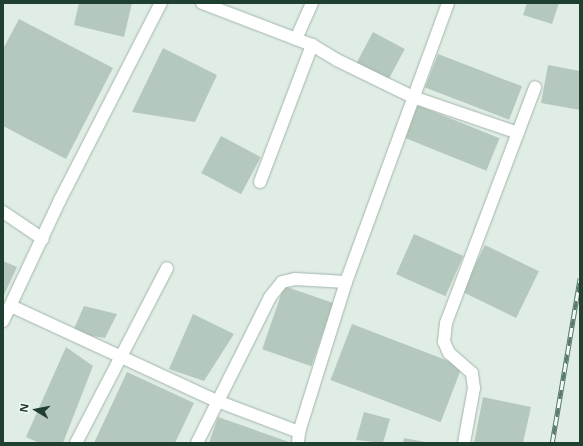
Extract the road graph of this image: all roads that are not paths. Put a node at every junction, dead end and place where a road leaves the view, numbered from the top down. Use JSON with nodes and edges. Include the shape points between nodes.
{"nodes":[{"id":1,"x":161,"y":3,"type":"edge"},
{"id":2,"x":202,"y":3,"type":"edge"},
{"id":3,"x":312,"y":3,"type":"edge"},
{"id":4,"x":448,"y":3,"type":"edge"},
{"id":5,"x":296,"y":39,"type":"junction"},
{"id":6,"x":312,"y":45,"type":"junction"},
{"id":7,"x":535,"y":87,"type":"dead end"},
{"id":8,"x":413,"y":96,"type":"junction"},
{"id":9,"x":518,"y":133,"type":"junction"},
{"id":10,"x":260,"y":182,"type":"dead end"},
{"id":11,"x":3,"y":212,"type":"edge"},
{"id":12,"x":42,"y":239,"type":"junction"},
{"id":13,"x":167,"y":268,"type":"dead end"},
{"id":14,"x":346,"y":282,"type":"junction"},
{"id":15,"x":11,"y":306,"type":"junction"},
{"id":16,"x":3,"y":321,"type":"edge"},
{"id":17,"x":119,"y":357,"type":"junction"},
{"id":18,"x":217,"y":401,"type":"junction"},
{"id":19,"x":298,"y":437,"type":"edge"},
{"id":20,"x":76,"y":443,"type":"edge"},
{"id":21,"x":197,"y":443,"type":"edge"},
{"id":22,"x":464,"y":443,"type":"edge"}],
"edges":[{"from":1,"to":12,"type":"street"},
{"from":2,"to":5,"type":"street"},
{"from":3,"to":5,"type":"street"},
{"from":4,"to":8,"type":"street"},
{"from":5,"to":6,"type":"street"},
{"from":6,"to":8,"type":"street","via":[[337,60]]},
{"from":6,"to":10,"type":"street"},
{"from":7,"to":9,"type":"street"},
{"from":8,"to":9,"type":"street"},
{"from":8,"to":14,"type":"street"},
{"from":9,"to":22,"type":"street","via":[[446,323],[444,342],[449,353],[472,373],[474,388]]},
{"from":11,"to":12,"type":"street"},
{"from":12,"to":15,"type":"street"},
{"from":13,"to":17,"type":"street"},
{"from":14,"to":18,"type":"street","via":[[295,279],[282,282],[270,297]]},
{"from":14,"to":19,"type":"street"},
{"from":15,"to":16,"type":"street"},
{"from":15,"to":17,"type":"street"},
{"from":17,"to":18,"type":"street"},
{"from":17,"to":20,"type":"street"},
{"from":18,"to":19,"type":"street"},
{"from":18,"to":21,"type":"street"}]}
